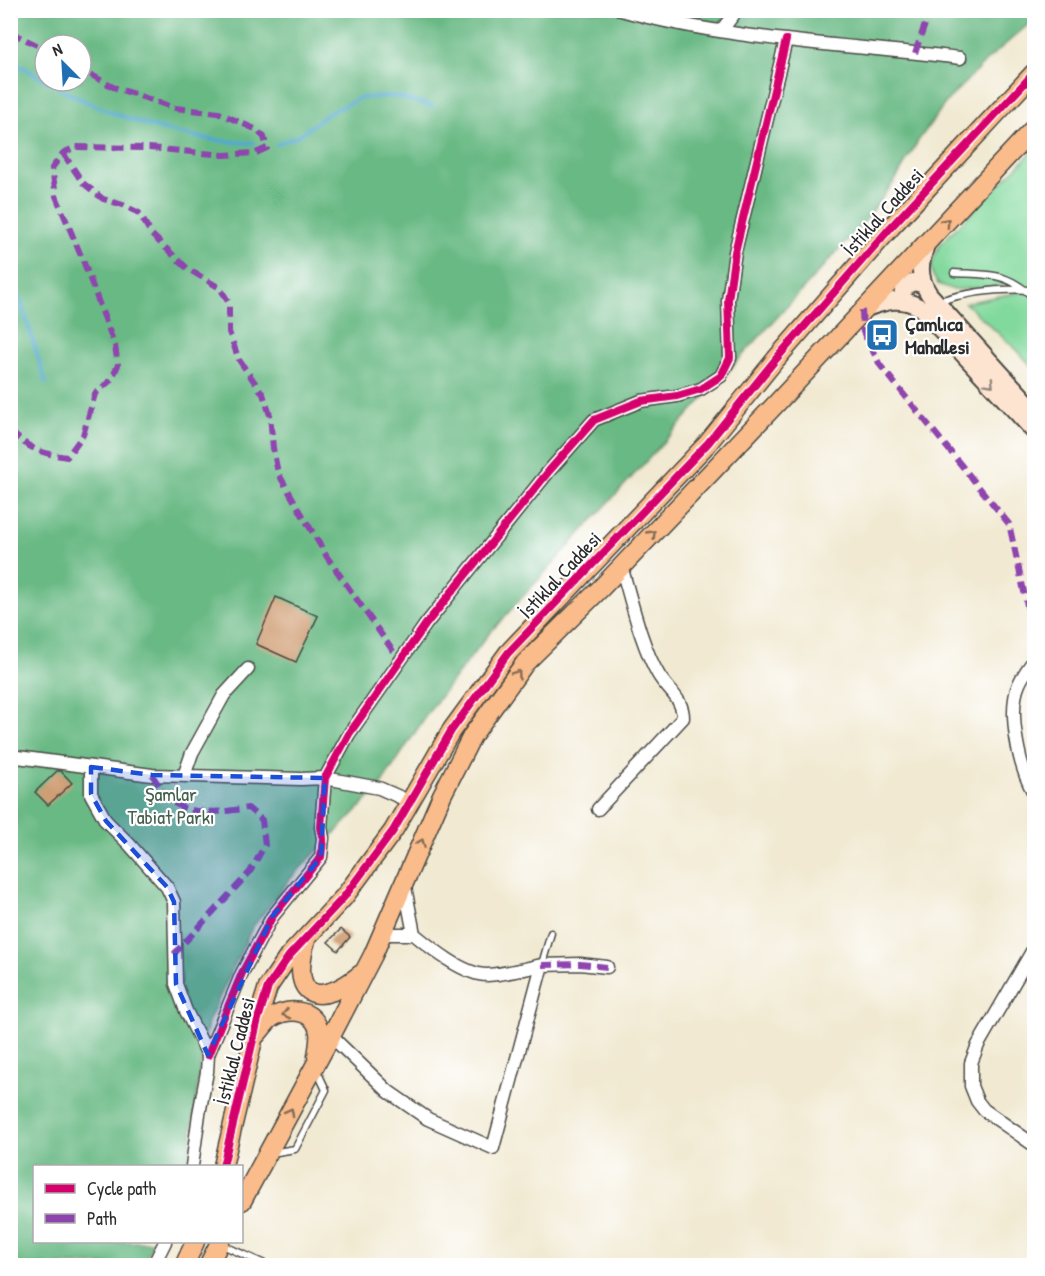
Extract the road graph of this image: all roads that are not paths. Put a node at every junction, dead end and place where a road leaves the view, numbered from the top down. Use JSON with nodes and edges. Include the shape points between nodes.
{"nodes":[{"id":1,"x":621,"y":10,"type":"edge"},
{"id":2,"x":737,"y":10,"type":"edge"},
{"id":3,"x":721,"y":31,"type":"junction"},
{"id":4,"x":786,"y":40,"type":"junction"},
{"id":5,"x":960,"y":58,"type":"dead end"},
{"id":6,"x":1035,"y":73,"type":"edge"},
{"id":7,"x":1035,"y":128,"type":"edge"},
{"id":8,"x":927,"y":242,"type":"junction"},
{"id":9,"x":954,"y":273,"type":"dead end"},
{"id":10,"x":922,"y":284,"type":"junction"},
{"id":11,"x":1025,"y":289,"type":"junction"},
{"id":12,"x":1035,"y":290,"type":"edge"},
{"id":13,"x":1035,"y":298,"type":"edge"},
{"id":14,"x":904,"y":301,"type":"junction"},
{"id":15,"x":935,"y":302,"type":"junction"},
{"id":16,"x":862,"y":310,"type":"junction"},
{"id":17,"x":1035,"y":410,"type":"edge"},
{"id":18,"x":1035,"y":431,"type":"edge"},
{"id":19,"x":621,"y":566,"type":"junction"},
{"id":20,"x":1035,"y":660,"type":"edge"},
{"id":21,"x":248,"y":669,"type":"dead end"},
{"id":22,"x":10,"y":756,"type":"edge"},
{"id":23,"x":91,"y":767,"type":"junction"},
{"id":24,"x":184,"y":776,"type":"junction"},
{"id":25,"x":325,"y":778,"type":"junction"},
{"id":26,"x":1035,"y":793,"type":"edge"},
{"id":27,"x":411,"y":802,"type":"junction"},
{"id":28,"x":598,"y":809,"type":"dead end"},
{"id":29,"x":404,"y":882,"type":"junction"},
{"id":30,"x":551,"y":933,"type":"dead end"},
{"id":31,"x":382,"y":934,"type":"junction"},
{"id":32,"x":414,"y":934,"type":"junction"},
{"id":33,"x":306,"y":938,"type":"junction"},
{"id":34,"x":1035,"y":948,"type":"edge"},
{"id":35,"x":542,"y":965,"type":"junction"},
{"id":36,"x":608,"y":967,"type":"dead end"},
{"id":37,"x":364,"y":972,"type":"junction"},
{"id":38,"x":331,"y":1036,"type":"junction"},
{"id":39,"x":254,"y":1037,"type":"junction"},
{"id":40,"x":208,"y":1055,"type":"junction"},
{"id":41,"x":315,"y":1067,"type":"junction"},
{"id":42,"x":1035,"y":1145,"type":"edge"},
{"id":43,"x":192,"y":1165,"type":"edge"},
{"id":44,"x":223,"y":1165,"type":"edge"},
{"id":45,"x":243,"y":1198,"type":"edge"},
{"id":46,"x":164,"y":1243,"type":"edge"},
{"id":47,"x":195,"y":1243,"type":"edge"},
{"id":48,"x":220,"y":1243,"type":"edge"},
{"id":49,"x":153,"y":1266,"type":"edge"},
{"id":50,"x":184,"y":1266,"type":"edge"},
{"id":51,"x":208,"y":1266,"type":"edge"},
{"id":52,"x":269,"y":1266,"type":"edge"}],
"edges":[{"from":1,"to":3,"type":"street","via":[[664,23]]},
{"from":2,"to":3,"type":"street"},
{"from":3,"to":4,"type":"street"},
{"from":4,"to":5,"type":"street"},
{"from":4,"to":25,"type":"street","via":[[735,252],[728,300],[730,358],[721,376],[700,389],[641,400],[594,420],[426,624],[349,734]]},
{"from":6,"to":27,"type":"main road","name":"İstiklal Caddesi","via":[[891,227],[708,442],[508,653],[452,731]]},
{"from":8,"to":7,"type":"main road","name":"İstiklal Caddesi","one_way":true},
{"from":8,"to":10,"type":"main road","via":[[921,264]]},
{"from":8,"to":16,"type":"main road","name":"İstiklal Caddesi"},
{"from":9,"to":11,"type":"lane","via":[[1008,278]]},
{"from":10,"to":14,"type":"main road","via":[[912,282],[904,288]]},
{"from":10,"to":15,"type":"main road"},
{"from":11,"to":12,"type":"lane"},
{"from":11,"to":13,"type":"lane"},
{"from":11,"to":15,"type":"lane","via":[[962,294]]},
{"from":14,"to":16,"type":"main road","via":[[885,301]]},
{"from":14,"to":18,"type":"main road","one_way":true,"via":[[921,308]]},
{"from":15,"to":17,"type":"main road"},
{"from":19,"to":16,"type":"main road","name":"İstiklal Caddesi","one_way":true},
{"from":19,"to":28,"type":"street","via":[[647,649],[658,674],[683,707],[683,717]]},
{"from":29,"to":19,"type":"main road","name":"İstiklal Caddesi","one_way":true,"via":[[472,736],[525,663]]},
{"from":20,"to":26,"type":"street","via":[[1018,685],[1014,703],[1022,764]]},
{"from":21,"to":24,"type":"street","via":[[225,695],[192,753]]},
{"from":22,"to":23,"type":"street"},
{"from":23,"to":24,"type":"street"},
{"from":23,"to":40,"type":"street","via":[[91,794],[106,821],[167,887],[174,902],[176,984]]},
{"from":24,"to":25,"type":"street"},
{"from":25,"to":27,"type":"street","via":[[380,788]]},
{"from":25,"to":40,"type":"street","via":[[321,857],[272,917],[242,973]]},
{"from":27,"to":33,"type":"main road","name":"İstiklal Caddesi","via":[[344,897]]},
{"from":29,"to":31,"type":"main road","name":"İstiklal Caddesi"},
{"from":29,"to":32,"type":"street"},
{"from":30,"to":35,"type":"lane"},
{"from":31,"to":32,"type":"street"},
{"from":31,"to":37,"type":"main road","name":"İstiklal Caddesi"},
{"from":32,"to":35,"type":"street","via":[[433,950],[469,971],[484,975]]},
{"from":33,"to":37,"type":"main road","via":[[301,973],[305,986],[314,994],[328,994],[347,986]]},
{"from":33,"to":39,"type":"main road","name":"İstiklal Caddesi","via":[[268,987]]},
{"from":34,"to":42,"type":"street","via":[[971,1063],[971,1086],[984,1110]]},
{"from":35,"to":36,"type":"street"},
{"from":35,"to":38,"type":"street","via":[[493,1148],[428,1119],[389,1092]]},
{"from":37,"to":38,"type":"main road","name":"İstiklal Caddesi"},
{"from":38,"to":41,"type":"main road","name":"İstiklal Caddesi"},
{"from":41,"to":39,"type":"main road","one_way":true,"via":[[319,1031],[304,1012],[288,1011],[269,1019]]},
{"from":39,"to":44,"type":"main road","name":"İstiklal Caddesi"},
{"from":40,"to":43,"type":"street"},
{"from":41,"to":45,"type":"main road","name":"İstiklal Caddesi"},
{"from":46,"to":49,"type":"street"},
{"from":47,"to":50,"type":"main road"},
{"from":48,"to":51,"type":"main road"},
{"from":48,"to":52,"type":"lane"}]}
